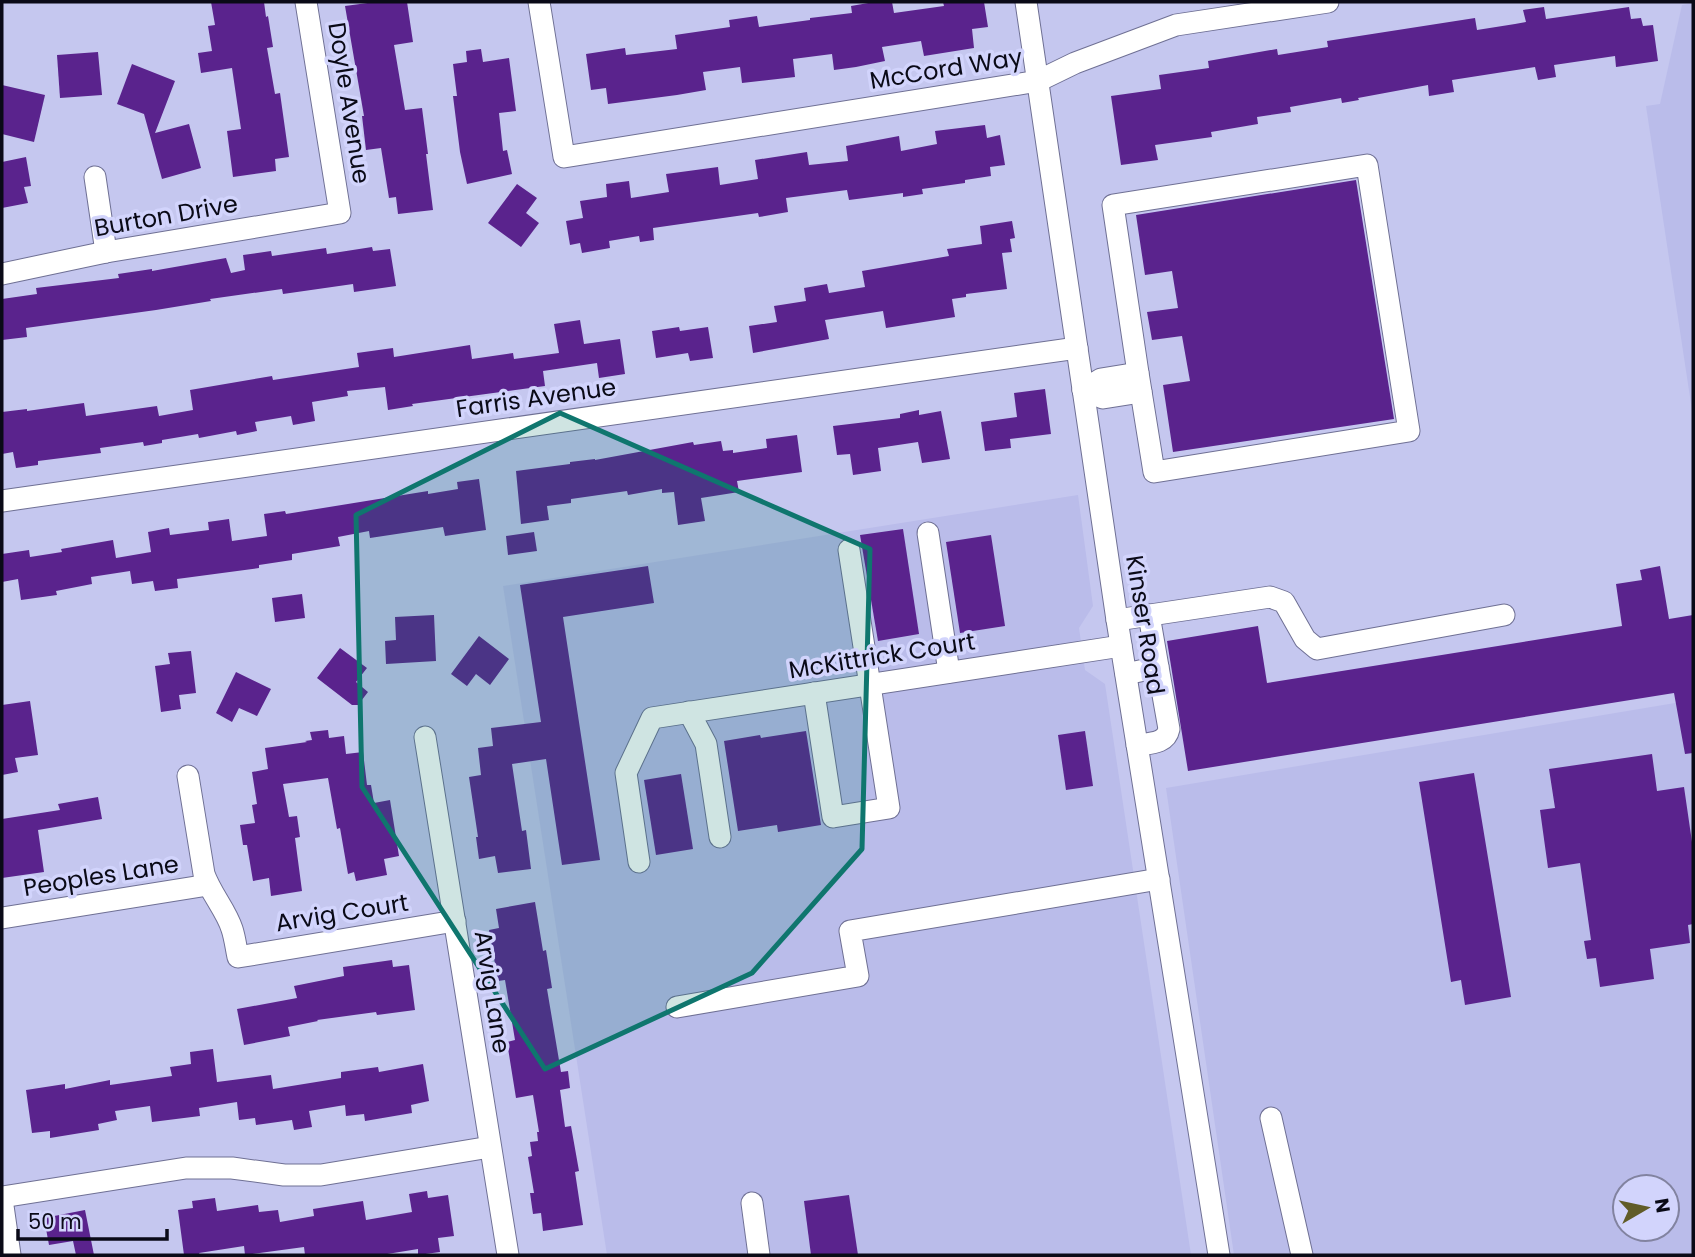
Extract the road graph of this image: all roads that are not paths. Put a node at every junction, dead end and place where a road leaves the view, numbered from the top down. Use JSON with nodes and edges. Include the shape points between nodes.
{"nodes":[{"id":1,"x":306,"y":2,"type":"edge"},
{"id":2,"x":539,"y":2,"type":"edge"},
{"id":3,"x":1026,"y":2,"type":"edge"},
{"id":4,"x":1328,"y":2,"type":"edge"},
{"id":5,"x":1038,"y":81,"type":"junction"},
{"id":6,"x":95,"y":177,"type":"dead end"},
{"id":7,"x":340,"y":214,"type":"joint"},
{"id":8,"x":106,"y":252,"type":"junction"},
{"id":9,"x":2,"y":274,"type":"edge"},
{"id":10,"x":1077,"y":348,"type":"junction"},
{"id":11,"x":1139,"y":383,"type":"junction"},
{"id":12,"x":1083,"y":390,"type":"junction"},
{"id":13,"x":2,"y":501,"type":"edge"},
{"id":14,"x":928,"y":533,"type":"dead end"},
{"id":15,"x":849,"y":551,"type":"dead end"},
{"id":16,"x":1149,"y":615,"type":"junction"},
{"id":17,"x":1504,"y":615,"type":"dead end"},
{"id":18,"x":1117,"y":620,"type":"junction"},
{"id":19,"x":1121,"y":646,"type":"junction"},
{"id":20,"x":1158,"y":667,"type":"junction"},
{"id":21,"x":949,"y":672,"type":"junction"},
{"id":22,"x":1126,"y":674,"type":"junction"},
{"id":23,"x":870,"y":685,"type":"junction"},
{"id":24,"x":814,"y":693,"type":"junction"},
{"id":25,"x":689,"y":712,"type":"junction"},
{"id":26,"x":425,"y":737,"type":"dead end"},
{"id":27,"x":1137,"y":745,"type":"junction"},
{"id":28,"x":188,"y":776,"type":"dead end"},
{"id":29,"x":720,"y":837,"type":"dead end"},
{"id":30,"x":639,"y":862,"type":"dead end"},
{"id":31,"x":1159,"y":879,"type":"junction"},
{"id":32,"x":208,"y":885,"type":"junction"},
{"id":33,"x":2,"y":918,"type":"edge"},
{"id":34,"x":455,"y":921,"type":"junction"},
{"id":35,"x":677,"y":1007,"type":"dead end"},
{"id":36,"x":1271,"y":1118,"type":"dead end"},
{"id":37,"x":490,"y":1147,"type":"junction"},
{"id":38,"x":2,"y":1198,"type":"edge"},
{"id":39,"x":752,"y":1203,"type":"dead end"},
{"id":40,"x":10,"y":1255,"type":"edge"},
{"id":41,"x":508,"y":1255,"type":"edge"},
{"id":42,"x":759,"y":1255,"type":"edge"},
{"id":43,"x":1219,"y":1255,"type":"edge"},
{"id":44,"x":1302,"y":1255,"type":"edge"}],
"edges":[{"from":1,"to":7,"type":"street","name":"Doyle Avenue"},
{"from":2,"to":5,"type":"street","name":"McCord Way","via":[[564,157]]},
{"from":3,"to":5,"type":"street","name":"Kinser Road"},
{"from":4,"to":5,"type":"street","name":"McCord Way","via":[[1176,25]]},
{"from":5,"to":10,"type":"street","name":"Kinser Road"},
{"from":6,"to":8,"type":"street"},
{"from":7,"to":8,"type":"street","name":"Burton Drive"},
{"from":8,"to":9,"type":"street","name":"Burton Drive"},
{"from":10,"to":12,"type":"street","name":"Kinser Road"},
{"from":10,"to":13,"type":"street","name":"Farris Avenue"},
{"from":11,"to":11,"type":"street","via":[[1113,205],[1367,164],[1409,430],[1154,472]]},
{"from":11,"to":12,"type":"street","via":[[1101,379]]},
{"from":12,"to":18,"type":"street","name":"Kinser Road"},
{"from":14,"to":21,"type":"street"},
{"from":15,"to":23,"type":"street"},
{"from":16,"to":17,"type":"street","via":[[1270,597],[1284,602],[1317,649]]},
{"from":16,"to":18,"type":"street"},
{"from":16,"to":20,"type":"street"},
{"from":18,"to":19,"type":"street","name":"Kinser Road"},
{"from":19,"to":21,"type":"street","name":"McKittrick Court"},
{"from":19,"to":22,"type":"street","name":"Kinser Road"},
{"from":20,"to":22,"type":"street"},
{"from":20,"to":27,"type":"street","via":[[1168,735],[1161,741]]},
{"from":21,"to":23,"type":"street","name":"McKittrick Court"},
{"from":22,"to":27,"type":"street","name":"Kinser Road"},
{"from":23,"to":24,"type":"street","name":"McKittrick Court"},
{"from":23,"to":24,"type":"street","via":[[889,808],[833,817]]},
{"from":24,"to":25,"type":"street","name":"McKittrick Court"},
{"from":25,"to":29,"type":"street","via":[[706,744]]},
{"from":25,"to":30,"type":"street","name":"McKittrick Court","via":[[652,718],[625,774]]},
{"from":26,"to":34,"type":"street","name":"Arvig Lane"},
{"from":27,"to":31,"type":"street","name":"Kinser Road"},
{"from":28,"to":32,"type":"street"},
{"from":31,"to":35,"type":"street","via":[[850,931],[858,976]]},
{"from":31,"to":43,"type":"street","name":"Kinser Road"},
{"from":32,"to":33,"type":"street","name":"Peoples Lane"},
{"from":32,"to":34,"type":"street","name":"Arvig Court","via":[[232,929],[238,957]]},
{"from":34,"to":37,"type":"street","name":"Arvig Lane"},
{"from":36,"to":44,"type":"street"},
{"from":37,"to":38,"type":"street","via":[[321,1175],[186,1168]]},
{"from":37,"to":41,"type":"street","name":"Arvig Lane"},
{"from":38,"to":40,"type":"street"},
{"from":39,"to":42,"type":"street"}]}
